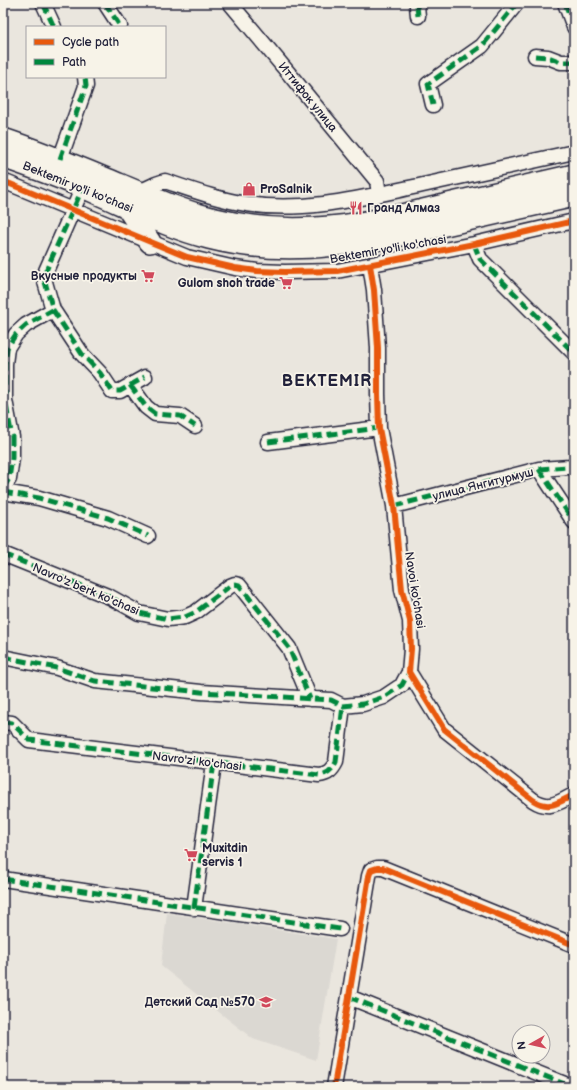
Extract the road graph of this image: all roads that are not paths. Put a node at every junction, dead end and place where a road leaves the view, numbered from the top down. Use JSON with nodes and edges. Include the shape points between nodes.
{"nodes":[{"id":1,"x":43,"y":3,"type":"edge"},
{"id":2,"x":105,"y":3,"type":"edge"},
{"id":3,"x":230,"y":3,"type":"edge"},
{"id":4,"x":517,"y":3,"type":"edge"},
{"id":5,"x":565,"y":3,"type":"edge"},
{"id":6,"x":54,"y":26,"type":"edge"},
{"id":7,"x":120,"y":26,"type":"dead end"},
{"id":8,"x":574,"y":27,"type":"edge"},
{"id":9,"x":535,"y":56,"type":"dead end"},
{"id":10,"x":574,"y":62,"type":"edge"},
{"id":11,"x":85,"y":78,"type":"edge"},
{"id":12,"x":433,"y":105,"type":"dead end"},
{"id":13,"x":3,"y":139,"type":"edge"},
{"id":14,"x":574,"y":152,"type":"edge"},
{"id":15,"x":3,"y":157,"type":"edge"},
{"id":16,"x":60,"y":159,"type":"junction"},
{"id":17,"x":574,"y":176,"type":"edge"},
{"id":18,"x":3,"y":181,"type":"edge"},
{"id":19,"x":83,"y":187,"type":"junction"},
{"id":20,"x":379,"y":194,"type":"junction"},
{"id":21,"x":574,"y":196,"type":"edge"},
{"id":22,"x":133,"y":199,"type":"junction"},
{"id":23,"x":73,"y":209,"type":"junction"},
{"id":24,"x":574,"y":221,"type":"edge"},
{"id":25,"x":150,"y":242,"type":"junction"},
{"id":26,"x":474,"y":244,"type":"junction"},
{"id":27,"x":370,"y":265,"type":"junction"},
{"id":28,"x":53,"y":310,"type":"junction"},
{"id":29,"x":574,"y":353,"type":"edge"},
{"id":30,"x":145,"y":377,"type":"dead end"},
{"id":31,"x":130,"y":386,"type":"junction"},
{"id":32,"x":195,"y":426,"type":"dead end"},
{"id":33,"x":379,"y":428,"type":"junction"},
{"id":34,"x":268,"y":442,"type":"dead end"},
{"id":35,"x":574,"y":466,"type":"edge"},
{"id":36,"x":539,"y":469,"type":"junction"},
{"id":37,"x":3,"y":488,"type":"edge"},
{"id":38,"x":3,"y":492,"type":"edge"},
{"id":39,"x":394,"y":506,"type":"junction"},
{"id":40,"x":574,"y":522,"type":"edge"},
{"id":41,"x":148,"y":536,"type":"dead end"},
{"id":42,"x":3,"y":554,"type":"edge"},
{"id":43,"x":3,"y":657,"type":"edge"},
{"id":44,"x":409,"y":672,"type":"junction"},
{"id":45,"x":310,"y":699,"type":"junction"},
{"id":46,"x":343,"y":706,"type":"junction"},
{"id":47,"x":3,"y":722,"type":"edge"},
{"id":48,"x":214,"y":763,"type":"junction"},
{"id":49,"x":574,"y":795,"type":"edge"},
{"id":50,"x":3,"y":879,"type":"edge"},
{"id":51,"x":194,"y":908,"type":"junction"},
{"id":52,"x":340,"y":929,"type":"dead end"},
{"id":53,"x":574,"y":945,"type":"edge"},
{"id":54,"x":349,"y":997,"type":"junction"},
{"id":55,"x":334,"y":1087,"type":"edge"},
{"id":56,"x":572,"y":1087,"type":"edge"}],
"edges":[{"from":1,"to":6,"type":"street"},
{"from":2,"to":7,"type":"street"},
{"from":3,"to":20,"type":"street","name":"Иттифок улица","via":[[377,181]]},
{"from":4,"to":12,"type":"street","via":[[482,46],[428,84]]},
{"from":5,"to":8,"type":"street"},
{"from":9,"to":10,"type":"street"},
{"from":11,"to":16,"type":"street","via":[[86,86]]},
{"from":13,"to":16,"type":"highway","name":"Bektemir yo'li ko'chasi"},
{"from":14,"to":20,"type":"street"},
{"from":15,"to":19,"type":"highway","name":"Bektemir yo'li ko'chasi"},
{"from":16,"to":22,"type":"highway","name":"Bektemir yo'li ko'chasi"},
{"from":17,"to":22,"type":"highway","name":"Bektemir yo'li ko'chasi","via":[[396,216],[310,229],[270,229],[227,222]]},
{"from":18,"to":23,"type":"street","name":"Bektemir yo'li ko'chasi"},
{"from":19,"to":22,"type":"highway","name":"Bektemir yo'li ko'chasi"},
{"from":19,"to":23,"type":"street"},
{"from":20,"to":22,"type":"street","via":[[308,206],[272,207],[229,201],[165,181]]},
{"from":21,"to":22,"type":"highway","name":"Bektemir yo'li ko'chasi","via":[[385,238],[330,247],[297,248],[255,246],[208,238],[174,227]]},
{"from":22,"to":25,"type":"highway"},
{"from":23,"to":25,"type":"street","name":"Bektemir yo'li ko'chasi"},
{"from":23,"to":28,"type":"street","via":[[45,273]]},
{"from":24,"to":26,"type":"street","name":"Bektemir yo'li ko'chasi"},
{"from":25,"to":27,"type":"street","name":"Bektemir yo'li ko'chasi","via":[[187,257],[257,272],[337,271]]},
{"from":26,"to":27,"type":"street","name":"Bektemir yo'li ko'chasi"},
{"from":26,"to":29,"type":"street","via":[[480,259]]},
{"from":27,"to":33,"type":"street","name":"Navoi ko'chasi","via":[[378,348]]},
{"from":28,"to":31,"type":"street","via":[[82,354],[100,373],[112,391]]},
{"from":28,"to":37,"type":"street","via":[[26,325],[7,348],[5,400],[12,437],[12,458],[9,479]]},
{"from":30,"to":31,"type":"street"},
{"from":31,"to":32,"type":"street","via":[[146,407],[155,414],[180,416]]},
{"from":33,"to":34,"type":"street"},
{"from":33,"to":39,"type":"street","name":"Navoi ko'chasi"},
{"from":35,"to":36,"type":"street","name":"улица Янгитурмуш"},
{"from":36,"to":39,"type":"street","name":"улица Янгитурмуш"},
{"from":36,"to":40,"type":"street"},
{"from":38,"to":41,"type":"street","via":[[39,498],[108,518]]},
{"from":39,"to":44,"type":"street","name":"Navoi ko'chasi","via":[[402,590],[410,621]]},
{"from":42,"to":45,"type":"street","name":"Navro'z berk ko'chasi","via":[[110,597],[139,613],[168,619],[185,617],[196,612],[230,586],[240,585],[289,648]]},
{"from":43,"to":45,"type":"street","via":[[57,668],[95,681],[200,692]]},
{"from":44,"to":46,"type":"street","via":[[402,685],[384,697],[363,704]]},
{"from":44,"to":49,"type":"street","via":[[444,729],[533,800],[547,806]]},
{"from":45,"to":46,"type":"street","via":[[331,700]]},
{"from":46,"to":48,"type":"street","name":"Navro'zi ko'chasi","via":[[336,762],[332,770],[326,774],[319,776]]},
{"from":47,"to":48,"type":"street","name":"Navro'zi ko'chasi","via":[[12,723],[29,740]]},
{"from":48,"to":51,"type":"street"},
{"from":50,"to":51,"type":"street"},
{"from":51,"to":52,"type":"street"},
{"from":53,"to":54,"type":"street","via":[[383,868],[377,868],[371,870],[369,876]]},
{"from":54,"to":55,"type":"street"},
{"from":54,"to":56,"type":"street"}]}
